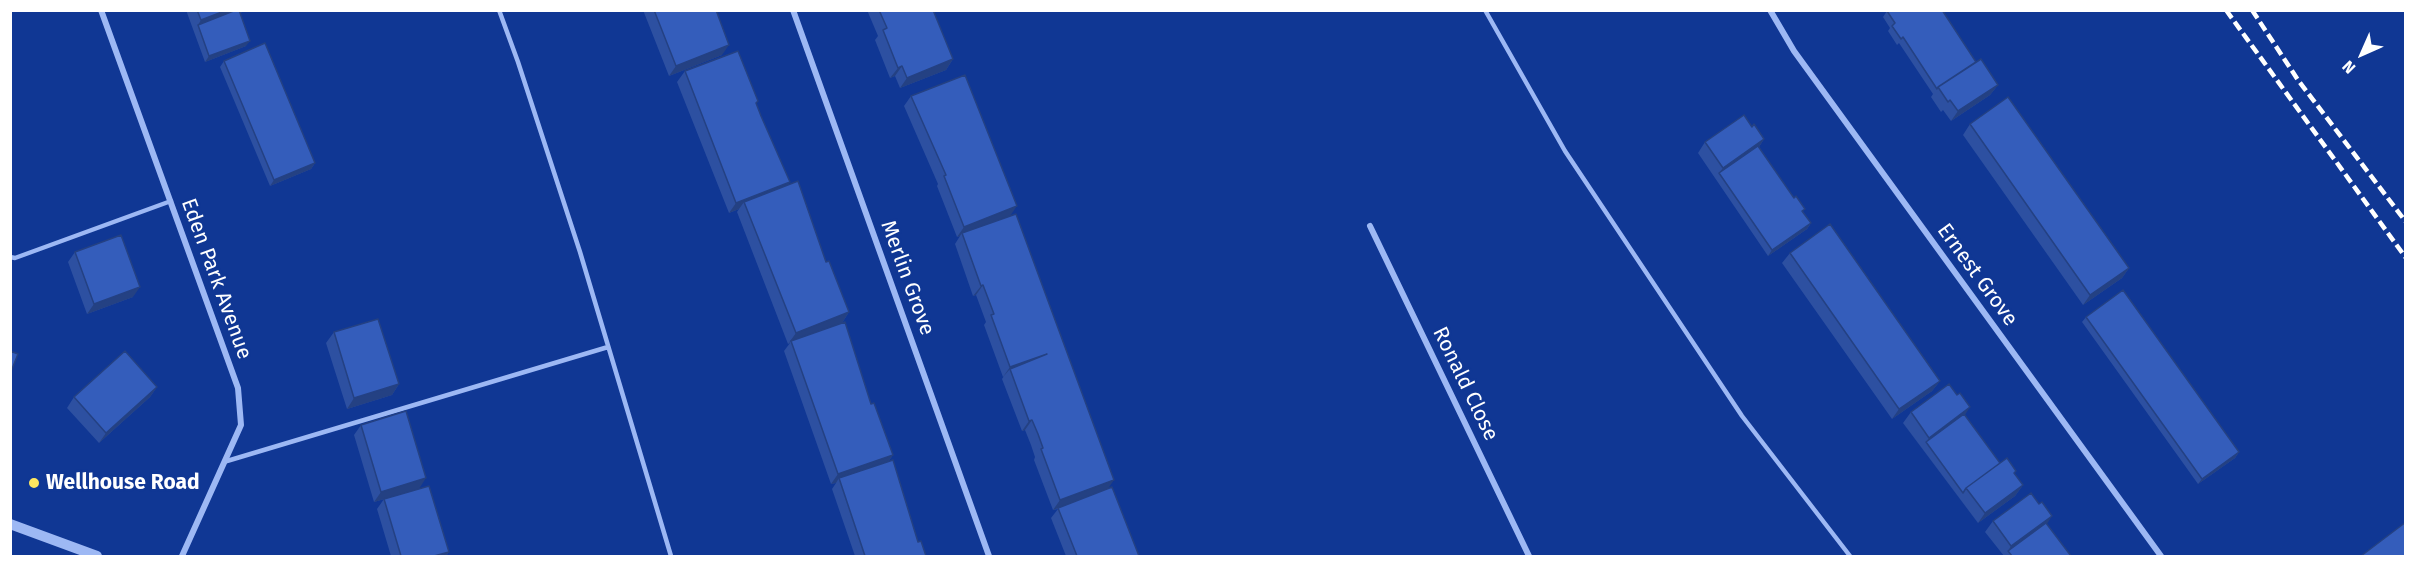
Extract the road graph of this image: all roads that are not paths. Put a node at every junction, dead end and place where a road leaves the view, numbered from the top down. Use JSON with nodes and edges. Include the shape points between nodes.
{"nodes":[{"id":1,"x":101,"y":10,"type":"edge"},
{"id":2,"x":499,"y":10,"type":"edge"},
{"id":3,"x":793,"y":10,"type":"edge"},
{"id":4,"x":1485,"y":10,"type":"edge"},
{"id":5,"x":1770,"y":10,"type":"edge"},
{"id":6,"x":171,"y":201,"type":"junction"},
{"id":7,"x":1370,"y":226,"type":"dead end"},
{"id":8,"x":10,"y":257,"type":"edge"},
{"id":9,"x":608,"y":346,"type":"junction"},
{"id":10,"x":227,"y":461,"type":"junction"},
{"id":11,"x":10,"y":524,"type":"edge"},
{"id":12,"x":97,"y":556,"type":"edge"},
{"id":13,"x":182,"y":556,"type":"edge"},
{"id":14,"x":671,"y":556,"type":"edge"},
{"id":15,"x":989,"y":556,"type":"edge"},
{"id":16,"x":1529,"y":556,"type":"edge"},
{"id":17,"x":1850,"y":556,"type":"edge"},
{"id":18,"x":2161,"y":556,"type":"edge"}],
"edges":[{"from":1,"to":6,"type":"street","name":"Eden Park Avenue"},
{"from":2,"to":9,"type":"lane"},
{"from":3,"to":15,"type":"street","name":"Merlin Grove"},
{"from":4,"to":17,"type":"lane","via":[[1572,161],[1742,416]]},
{"from":5,"to":18,"type":"street","name":"Ernest Grove","via":[[1794,51]]},
{"from":6,"to":8,"type":"lane"},
{"from":6,"to":10,"type":"street","name":"Eden Park Avenue","via":[[238,388],[241,425]]},
{"from":7,"to":16,"type":"street","name":"Ronald Close"},
{"from":9,"to":10,"type":"lane"},
{"from":9,"to":14,"type":"lane"},
{"from":10,"to":13,"type":"street","name":"Eden Park Avenue"},
{"from":11,"to":12,"type":"street"}]}
